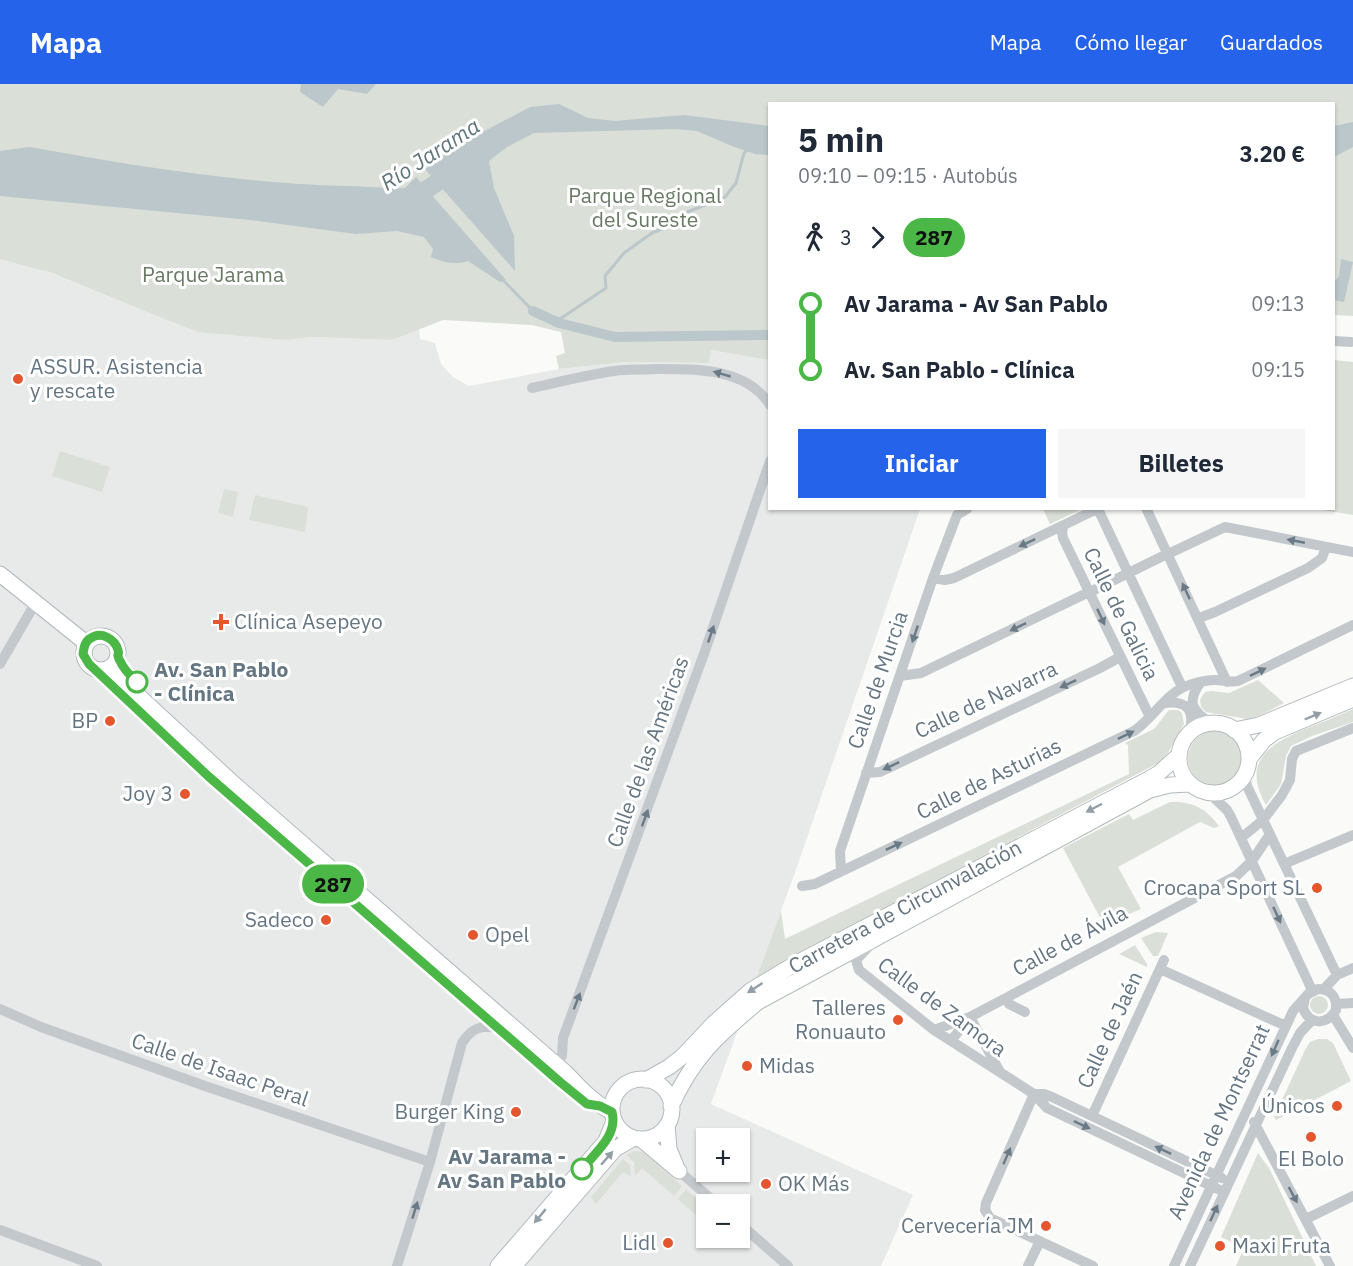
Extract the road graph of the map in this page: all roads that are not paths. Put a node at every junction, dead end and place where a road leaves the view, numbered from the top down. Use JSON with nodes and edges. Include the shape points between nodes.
{"nodes":[{"id":1,"x":1335,"y":340,"type":"edge"},
{"id":2,"x":1352,"y":342,"type":"edge"},
{"id":3,"x":532,"y":388,"type":"dead end"},
{"id":4,"x":768,"y":402,"type":"edge"},
{"id":5,"x":768,"y":467,"type":"edge"},
{"id":6,"x":965,"y":510,"type":"edge"},
{"id":7,"x":1096,"y":510,"type":"edge"},
{"id":8,"x":1098,"y":510,"type":"edge"},
{"id":9,"x":1147,"y":510,"type":"edge"},
{"id":10,"x":1064,"y":526,"type":"junction"},
{"id":11,"x":1326,"y":547,"type":"junction"},
{"id":12,"x":1353,"y":552,"type":"edge"},
{"id":13,"x":1166,"y":555,"type":"junction"},
{"id":14,"x":1128,"y":573,"type":"junction"},
{"id":15,"x":0,"y":574,"type":"edge"},
{"id":16,"x":933,"y":578,"type":"junction"},
{"id":17,"x":1091,"y":591,"type":"junction"},
{"id":18,"x":36,"y":602,"type":"junction"},
{"id":19,"x":1198,"y":618,"type":"junction"},
{"id":20,"x":1353,"y":625,"type":"edge"},
{"id":21,"x":86,"y":643,"type":"junction"},
{"id":22,"x":1120,"y":657,"type":"junction"},
{"id":23,"x":0,"y":664,"type":"edge"},
{"id":24,"x":110,"y":667,"type":"junction"},
{"id":25,"x":900,"y":676,"type":"junction"},
{"id":26,"x":1201,"y":682,"type":"junction"},
{"id":27,"x":1227,"y":682,"type":"junction"},
{"id":28,"x":1353,"y":686,"type":"edge"},
{"id":29,"x":1182,"y":687,"type":"junction"},
{"id":30,"x":1353,"y":699,"type":"edge"},
{"id":31,"x":1164,"y":703,"type":"junction"},
{"id":32,"x":1150,"y":717,"type":"junction"},
{"id":33,"x":1211,"y":723,"type":"junction"},
{"id":34,"x":1353,"y":728,"type":"edge"},
{"id":35,"x":1234,"y":729,"type":"junction"},
{"id":36,"x":1189,"y":733,"type":"junction"},
{"id":37,"x":1179,"y":755,"type":"junction"},
{"id":38,"x":1247,"y":766,"type":"junction"},
{"id":39,"x":866,"y":773,"type":"junction"},
{"id":40,"x":1190,"y":784,"type":"junction"},
{"id":41,"x":1208,"y":792,"type":"junction"},
{"id":42,"x":1263,"y":820,"type":"junction"},
{"id":43,"x":1270,"y":834,"type":"junction"},
{"id":44,"x":1353,"y":835,"type":"edge"},
{"id":45,"x":1241,"y":838,"type":"junction"},
{"id":46,"x":1252,"y":861,"type":"junction"},
{"id":47,"x":1284,"y":864,"type":"junction"},
{"id":48,"x":841,"y":871,"type":"junction"},
{"id":49,"x":801,"y":886,"type":"dead end"},
{"id":50,"x":874,"y":940,"type":"junction"},
{"id":51,"x":1353,"y":968,"type":"edge"},
{"id":52,"x":1337,"y":975,"type":"junction"},
{"id":53,"x":1324,"y":989,"type":"junction"},
{"id":54,"x":1308,"y":994,"type":"junction"},
{"id":55,"x":1353,"y":1003,"type":"edge"},
{"id":56,"x":1009,"y":1004,"type":"dead end"},
{"id":57,"x":1336,"y":1004,"type":"junction"},
{"id":58,"x":0,"y":1009,"type":"edge"},
{"id":59,"x":1025,"y":1012,"type":"dead end"},
{"id":60,"x":1333,"y":1015,"type":"junction"},
{"id":61,"x":970,"y":1017,"type":"junction"},
{"id":62,"x":1312,"y":1020,"type":"junction"},
{"id":63,"x":1286,"y":1026,"type":"junction"},
{"id":64,"x":497,"y":1028,"type":"dead end"},
{"id":65,"x":934,"y":1030,"type":"junction"},
{"id":66,"x":951,"y":1041,"type":"junction"},
{"id":67,"x":1353,"y":1048,"type":"edge"},
{"id":68,"x":562,"y":1056,"type":"dead end"},
{"id":69,"x":567,"y":1074,"type":"junction"},
{"id":70,"x":1002,"y":1074,"type":"junction"},
{"id":71,"x":646,"y":1080,"type":"junction"},
{"id":72,"x":620,"y":1089,"type":"junction"},
{"id":73,"x":1034,"y":1094,"type":"junction"},
{"id":74,"x":671,"y":1106,"type":"junction"},
{"id":75,"x":1248,"y":1108,"type":"junction"},
{"id":76,"x":613,"y":1116,"type":"junction"},
{"id":77,"x":1092,"y":1116,"type":"junction"},
{"id":78,"x":667,"y":1125,"type":"junction"},
{"id":79,"x":1256,"y":1125,"type":"junction"},
{"id":80,"x":638,"y":1139,"type":"junction"},
{"id":81,"x":430,"y":1162,"type":"junction"},
{"id":82,"x":679,"y":1172,"type":"junction"},
{"id":83,"x":1216,"y":1175,"type":"junction"},
{"id":84,"x":1229,"y":1181,"type":"junction"},
{"id":85,"x":1211,"y":1186,"type":"junction"},
{"id":86,"x":1224,"y":1192,"type":"junction"},
{"id":87,"x":705,"y":1194,"type":"edge"},
{"id":88,"x":1353,"y":1196,"type":"edge"},
{"id":89,"x":1306,"y":1219,"type":"junction"},
{"id":90,"x":0,"y":1230,"type":"edge"},
{"id":91,"x":750,"y":1233,"type":"edge"},
{"id":92,"x":1040,"y":1241,"type":"junction"},
{"id":93,"x":97,"y":1266,"type":"edge"},
{"id":94,"x":397,"y":1266,"type":"edge"},
{"id":95,"x":498,"y":1266,"type":"edge"},
{"id":96,"x":514,"y":1266,"type":"edge"},
{"id":97,"x":788,"y":1266,"type":"edge"},
{"id":98,"x":1028,"y":1266,"type":"edge"},
{"id":99,"x":1093,"y":1266,"type":"edge"},
{"id":100,"x":1174,"y":1266,"type":"edge"},
{"id":101,"x":1190,"y":1266,"type":"edge"},
{"id":102,"x":1330,"y":1266,"type":"edge"}],
"edges":[{"from":1,"to":2,"type":"street"},
{"from":4,"to":3,"type":"street","one_way":true,"via":[[752,387],[710,370],[615,370]]},
{"from":68,"to":5,"type":"street","name":"Calle de las Américas","one_way":true,"via":[[563,1038],[703,657]]},
{"from":6,"to":16,"type":"street","name":"Calle de Murcia","via":[[957,515]]},
{"from":7,"to":10,"type":"street"},
{"from":8,"to":14,"type":"street"},
{"from":9,"to":13,"type":"street"},
{"from":10,"to":16,"type":"street","one_way":true,"via":[[954,578]]},
{"from":10,"to":17,"type":"street","name":"Calle de Galicia","via":[[1063,538]]},
{"from":11,"to":12,"type":"street"},
{"from":11,"to":13,"type":"street","one_way":true,"via":[[1225,527]]},
{"from":11,"to":19,"type":"street","via":[[1322,558],[1308,568]]},
{"from":13,"to":14,"type":"street"},
{"from":19,"to":13,"type":"street","one_way":true},
{"from":14,"to":17,"type":"street"},
{"from":14,"to":29,"type":"street"},
{"from":15,"to":18,"type":"main road"},
{"from":16,"to":25,"type":"street","name":"Calle de Murcia","one_way":true},
{"from":17,"to":22,"type":"street","name":"Calle de Galicia","one_way":true},
{"from":17,"to":25,"type":"street","one_way":true,"via":[[921,673]]},
{"from":18,"to":21,"type":"main road"},
{"from":18,"to":23,"type":"street"},
{"from":19,"to":27,"type":"street"},
{"from":27,"to":20,"type":"street","one_way":true,"via":[[1238,681]]},
{"from":21,"to":24,"type":"main road","via":[[83,654],[89,664],[98,670]]},
{"from":21,"to":24,"type":"main road","via":[[100,635],[111,640],[118,657]]},
{"from":22,"to":32,"type":"street","name":"Calle de Galicia"},
{"from":22,"to":39,"type":"street","name":"Calle de Navarra","one_way":true,"via":[[880,772]]},
{"from":24,"to":69,"type":"main road","via":[[234,784]]},
{"from":25,"to":39,"type":"street","name":"Calle de Murcia"},
{"from":26,"to":27,"type":"street"},
{"from":26,"to":29,"type":"street"},
{"from":26,"to":33,"type":"street","via":[[1192,703],[1194,711]]},
{"from":28,"to":35,"type":"main road","via":[[1259,725]]},
{"from":29,"to":31,"type":"street","name":"Calle de Asturias"},
{"from":38,"to":30,"type":"main road","one_way":true,"via":[[1264,740],[1275,732]]},
{"from":31,"to":32,"type":"street","name":"Calle de Asturias"},
{"from":31,"to":36,"type":"street","via":[[1178,702],[1189,710]]},
{"from":48,"to":32,"type":"street","name":"Calle de Asturias","one_way":true,"via":[[1134,731]]},
{"from":33,"to":35,"type":"main road"},
{"from":33,"to":36,"type":"main road"},
{"from":34,"to":42,"type":"street","via":[[1296,751],[1290,780]]},
{"from":35,"to":38,"type":"main road","via":[[1247,748]]},
{"from":36,"to":37,"type":"main road"},
{"from":37,"to":40,"type":"main road"},
{"from":37,"to":71,"type":"main road","name":"Carretera de Circunvalación","one_way":true,"via":[[1147,780],[750,991],[683,1056]]},
{"from":38,"to":41,"type":"main road","via":[[1239,782],[1230,789]]},
{"from":38,"to":42,"type":"street","via":[[1247,786]]},
{"from":39,"to":48,"type":"street","name":"Calle de Murcia","via":[[840,851]]},
{"from":40,"to":41,"type":"main road"},
{"from":40,"to":50,"type":"main road","name":"Carretera de Circunvalación","via":[[1150,790]]},
{"from":41,"to":45,"type":"street","via":[[1227,810]]},
{"from":42,"to":43,"type":"street"},
{"from":42,"to":45,"type":"street"},
{"from":43,"to":46,"type":"street","name":"Calle de Ávila"},
{"from":43,"to":47,"type":"street"},
{"from":44,"to":47,"type":"street"},
{"from":45,"to":46,"type":"street"},
{"from":46,"to":54,"type":"street","one_way":true},
{"from":46,"to":61,"type":"street","name":"Calle de Ávila","via":[[1236,876]]},
{"from":47,"to":52,"type":"street"},
{"from":48,"to":49,"type":"street","name":"Calle de Asturias","via":[[815,884]]},
{"from":50,"to":65,"type":"street","name":"Calle de Zamora","via":[[856,960],[859,970]]},
{"from":50,"to":74,"type":"main road","name":"Carretera de Circunvalación","via":[[758,1002],[703,1052],[682,1081]]},
{"from":51,"to":52,"type":"street"},
{"from":52,"to":53,"type":"street"},
{"from":53,"to":54,"type":"street"},
{"from":53,"to":57,"type":"street"},
{"from":54,"to":62,"type":"street","via":[[1303,1008]]},
{"from":54,"to":63,"type":"street","name":"Avenida de Montserrat"},
{"from":55,"to":57,"type":"street"},
{"from":56,"to":59,"type":"street"},
{"from":57,"to":60,"type":"street"},
{"from":58,"to":81,"type":"street","name":"Calle de Isaac Peral","via":[[205,1086]]},
{"from":60,"to":62,"type":"street","via":[[1323,1021]]},
{"from":60,"to":67,"type":"street"},
{"from":61,"to":65,"type":"street","name":"Calle de Ávila"},
{"from":61,"to":66,"type":"street","name":"Calle de Ávila"},
{"from":61,"to":70,"type":"street"},
{"from":62,"to":79,"type":"street","name":"Avenida de Montserrat","via":[[1292,1048]]},
{"from":63,"to":75,"type":"street","name":"Avenida de Montserrat","one_way":true},
{"from":63,"to":77,"type":"street","name":"Calle de Jaén","via":[[1162,964]]},
{"from":64,"to":81,"type":"street","via":[[476,1028],[462,1042]]},
{"from":65,"to":66,"type":"street","name":"Calle de Zamora"},
{"from":66,"to":70,"type":"street","name":"Calle de Zamora"},
{"from":69,"to":72,"type":"main road","via":[[598,1093]]},
{"from":69,"to":76,"type":"main road"},
{"from":70,"to":73,"type":"street","name":"Calle de Zamora"},
{"from":71,"to":72,"type":"main road","via":[[628,1083]]},
{"from":71,"to":74,"type":"main road","via":[[663,1089]]},
{"from":72,"to":76,"type":"main road","via":[[613,1103]]},
{"from":73,"to":77,"type":"street","name":"Calle de Zamora","via":[[1044,1094]]},
{"from":73,"to":85,"type":"street","name":"Calle de Zamora","one_way":true,"via":[[1047,1108]]},
{"from":92,"to":73,"type":"street","one_way":true,"via":[[990,1218],[985,1210]]},
{"from":74,"to":78,"type":"main road"},
{"from":75,"to":79,"type":"street"},
{"from":75,"to":83,"type":"street","name":"Avenida de Montserrat"},
{"from":76,"to":80,"type":"main road","via":[[622,1132]]},
{"from":76,"to":95,"type":"main road","one_way":true,"via":[[606,1141]]},
{"from":83,"to":77,"type":"street","name":"Calle de Zamora","one_way":true},
{"from":78,"to":80,"type":"main road","via":[[656,1136]]},
{"from":78,"to":82,"type":"main road","via":[[669,1149]]},
{"from":79,"to":84,"type":"street","name":"Avenida de Montserrat"},
{"from":79,"to":89,"type":"street","one_way":true},
{"from":80,"to":82,"type":"main road"},
{"from":96,"to":80,"type":"main road","one_way":true,"via":[[615,1149]]},
{"from":94,"to":81,"type":"street","one_way":true},
{"from":82,"to":87,"type":"street"},
{"from":83,"to":84,"type":"street","name":"Calle de Zamora"},
{"from":83,"to":85,"type":"street","name":"Avenida de Montserrat"},
{"from":84,"to":86,"type":"street","name":"Avenida de Montserrat"},
{"from":85,"to":86,"type":"street","name":"Calle de Zamora"},
{"from":85,"to":100,"type":"street","name":"Avenida de Montserrat"},
{"from":101,"to":86,"type":"street","name":"Avenida de Montserrat","one_way":true},
{"from":88,"to":89,"type":"street"},
{"from":89,"to":102,"type":"street"},
{"from":90,"to":93,"type":"street"},
{"from":91,"to":97,"type":"street"},
{"from":92,"to":98,"type":"street"},
{"from":92,"to":99,"type":"street"}]}
